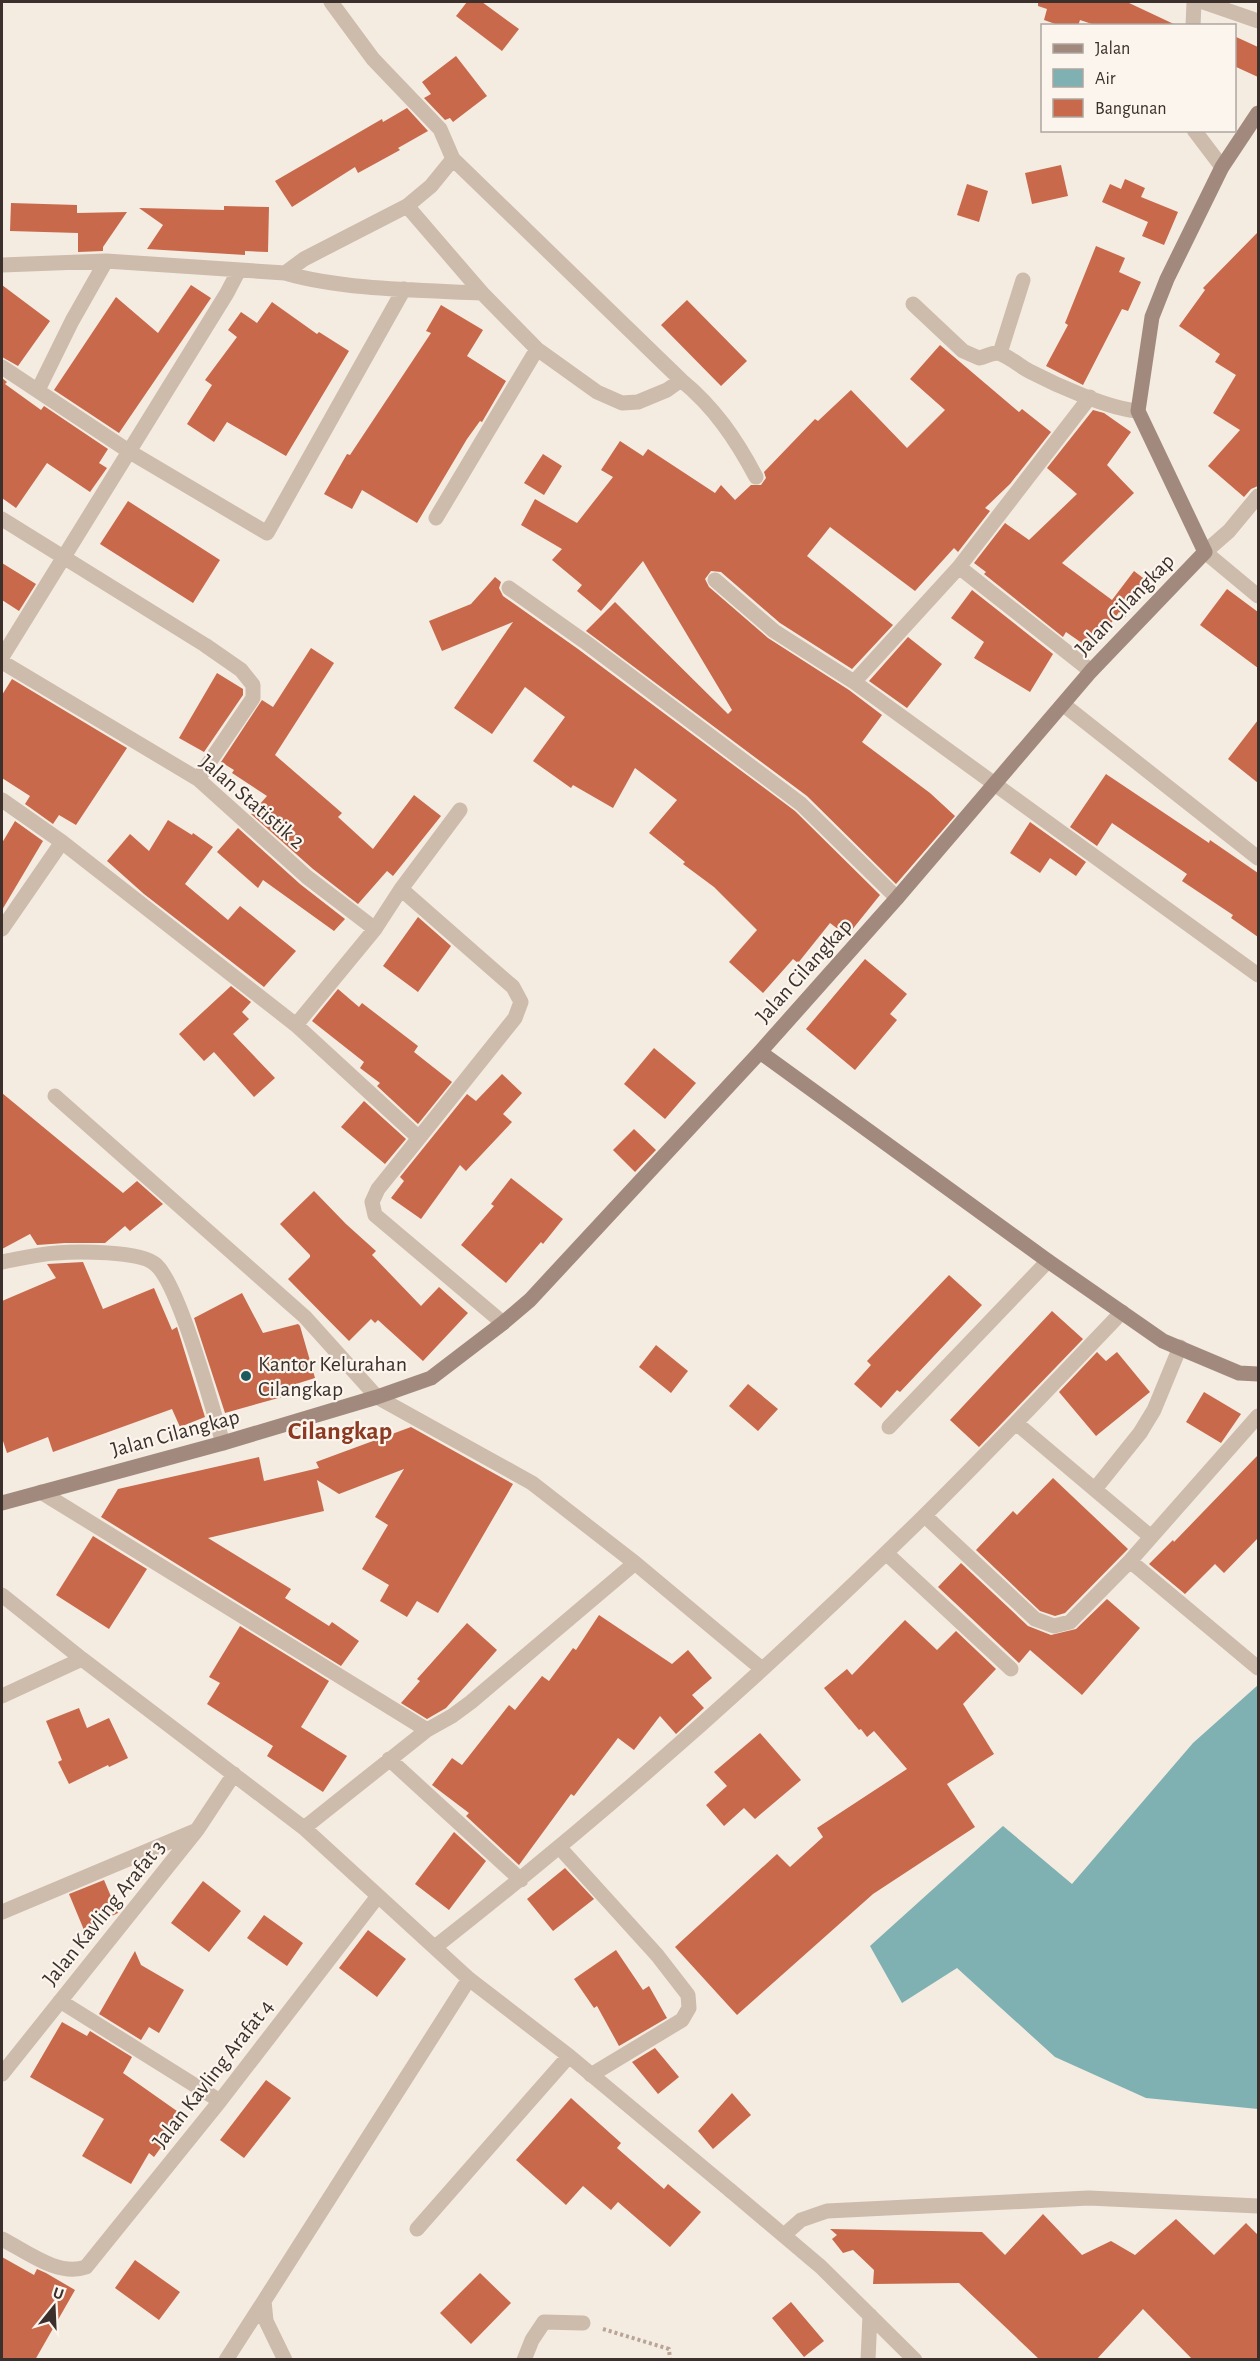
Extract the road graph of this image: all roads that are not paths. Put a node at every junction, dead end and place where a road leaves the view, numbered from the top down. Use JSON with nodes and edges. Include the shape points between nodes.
{"nodes":[{"id":1,"x":331,"y":2,"type":"edge"},
{"id":2,"x":1194,"y":2,"type":"edge"},
{"id":3,"x":1203,"y":2,"type":"edge"},
{"id":4,"x":1258,"y":21,"type":"edge"},
{"id":5,"x":1193,"y":24,"type":"edge"},
{"id":6,"x":1258,"y":113,"type":"edge"},
{"id":7,"x":1196,"y":132,"type":"edge"},
{"id":8,"x":453,"y":159,"type":"junction"},
{"id":9,"x":1222,"y":167,"type":"junction"},
{"id":10,"x":407,"y":206,"type":"junction"},
{"id":11,"x":106,"y":261,"type":"junction"},
{"id":12,"x":2,"y":265,"type":"edge"},
{"id":13,"x":239,"y":270,"type":"junction"},
{"id":14,"x":285,"y":273,"type":"junction"},
{"id":15,"x":1023,"y":280,"type":"dead end"},
{"id":16,"x":404,"y":289,"type":"junction"},
{"id":17,"x":482,"y":293,"type":"junction"},
{"id":18,"x":913,"y":304,"type":"dead end"},
{"id":19,"x":537,"y":349,"type":"junction"},
{"id":20,"x":1000,"y":353,"type":"junction"},
{"id":21,"x":2,"y":367,"type":"edge"},
{"id":22,"x":681,"y":380,"type":"junction"},
{"id":23,"x":38,"y":390,"type":"junction"},
{"id":24,"x":1090,"y":397,"type":"junction"},
{"id":25,"x":1138,"y":411,"type":"junction"},
{"id":26,"x":130,"y":452,"type":"junction"},
{"id":27,"x":756,"y":477,"type":"dead end"},
{"id":28,"x":1258,"y":496,"type":"edge"},
{"id":29,"x":436,"y":518,"type":"dead end"},
{"id":30,"x":2,"y":519,"type":"edge"},
{"id":31,"x":1205,"y":552,"type":"junction"},
{"id":32,"x":62,"y":558,"type":"junction"},
{"id":33,"x":959,"y":567,"type":"junction"},
{"id":34,"x":715,"y":580,"type":"dead end"},
{"id":35,"x":509,"y":588,"type":"dead end"},
{"id":36,"x":1258,"y":596,"type":"edge"},
{"id":37,"x":2,"y":659,"type":"edge"},
{"id":38,"x":1091,"y":671,"type":"junction"},
{"id":39,"x":854,"y":681,"type":"junction"},
{"id":40,"x":1065,"y":705,"type":"junction"},
{"id":41,"x":198,"y":779,"type":"junction"},
{"id":42,"x":996,"y":784,"type":"junction"},
{"id":43,"x":2,"y":801,"type":"edge"},
{"id":44,"x":460,"y":810,"type":"dead end"},
{"id":45,"x":62,"y":842,"type":"junction"},
{"id":46,"x":1258,"y":858,"type":"edge"},
{"id":47,"x":400,"y":889,"type":"junction"},
{"id":48,"x":897,"y":898,"type":"junction"},
{"id":49,"x":2,"y":929,"type":"edge"},
{"id":50,"x":375,"y":929,"type":"junction"},
{"id":51,"x":1258,"y":975,"type":"edge"},
{"id":52,"x":296,"y":1025,"type":"junction"},
{"id":53,"x":760,"y":1052,"type":"junction"},
{"id":54,"x":55,"y":1096,"type":"dead end"},
{"id":55,"x":419,"y":1138,"type":"junction"},
{"id":56,"x":1048,"y":1261,"type":"junction"},
{"id":57,"x":2,"y":1262,"type":"edge"},
{"id":58,"x":1122,"y":1312,"type":"junction"},
{"id":59,"x":503,"y":1323,"type":"junction"},
{"id":60,"x":1180,"y":1347,"type":"junction"},
{"id":61,"x":1258,"y":1374,"type":"edge"},
{"id":62,"x":377,"y":1398,"type":"junction"},
{"id":63,"x":1258,"y":1416,"type":"edge"},
{"id":64,"x":1016,"y":1423,"type":"junction"},
{"id":65,"x":889,"y":1427,"type":"dead end"},
{"id":66,"x":223,"y":1443,"type":"junction"},
{"id":67,"x":1095,"y":1489,"type":"junction"},
{"id":68,"x":41,"y":1492,"type":"junction"},
{"id":69,"x":2,"y":1503,"type":"edge"},
{"id":70,"x":925,"y":1516,"type":"junction"},
{"id":71,"x":1151,"y":1538,"type":"junction"},
{"id":72,"x":886,"y":1553,"type":"junction"},
{"id":73,"x":1130,"y":1561,"type":"junction"},
{"id":74,"x":635,"y":1563,"type":"junction"},
{"id":75,"x":2,"y":1595,"type":"edge"},
{"id":76,"x":82,"y":1659,"type":"junction"},
{"id":77,"x":1258,"y":1668,"type":"edge"},
{"id":78,"x":762,"y":1669,"type":"junction"},
{"id":79,"x":1011,"y":1669,"type":"dead end"},
{"id":80,"x":2,"y":1696,"type":"edge"},
{"id":81,"x":427,"y":1730,"type":"junction"},
{"id":82,"x":389,"y":1759,"type":"junction"},
{"id":83,"x":234,"y":1774,"type":"junction"},
{"id":84,"x":304,"y":1828,"type":"junction"},
{"id":85,"x":197,"y":1830,"type":"junction"},
{"id":86,"x":560,"y":1848,"type":"junction"},
{"id":87,"x":521,"y":1880,"type":"junction"},
{"id":88,"x":378,"y":1896,"type":"junction"},
{"id":89,"x":2,"y":1912,"type":"edge"},
{"id":90,"x":435,"y":1947,"type":"junction"},
{"id":91,"x":469,"y":1979,"type":"junction"},
{"id":92,"x":60,"y":2001,"type":"junction"},
{"id":93,"x":569,"y":2056,"type":"junction"},
{"id":94,"x":2,"y":2074,"type":"edge"},
{"id":95,"x":591,"y":2075,"type":"junction"},
{"id":96,"x":220,"y":2101,"type":"junction"},
{"id":97,"x":1258,"y":2206,"type":"edge"},
{"id":98,"x":417,"y":2229,"type":"dead end"},
{"id":99,"x":784,"y":2235,"type":"junction"},
{"id":100,"x":2,"y":2239,"type":"edge"},
{"id":101,"x":264,"y":2301,"type":"junction"},
{"id":102,"x":870,"y":2315,"type":"junction"},
{"id":103,"x":583,"y":2323,"type":"road end"},
{"id":104,"x":225,"y":2360,"type":"edge"},
{"id":105,"x":285,"y":2360,"type":"edge"},
{"id":106,"x":524,"y":2360,"type":"edge"},
{"id":107,"x":868,"y":2360,"type":"edge"},
{"id":108,"x":915,"y":2360,"type":"edge"}],
"edges":[{"from":1,"to":8,"type":"street","via":[[373,58],[440,129]]},
{"from":2,"to":5,"type":"street"},
{"from":3,"to":4,"type":"street"},
{"from":6,"to":9,"type":"street"},
{"from":7,"to":9,"type":"street"},
{"from":8,"to":10,"type":"street","via":[[431,186]]},
{"from":8,"to":22,"type":"street"},
{"from":9,"to":25,"type":"street","via":[[1152,317]]},
{"from":10,"to":14,"type":"street","via":[[304,259]]},
{"from":10,"to":17,"type":"street"},
{"from":11,"to":12,"type":"street"},
{"from":11,"to":13,"type":"street"},
{"from":11,"to":23,"type":"street"},
{"from":13,"to":14,"type":"street"},
{"from":13,"to":26,"type":"street"},
{"from":14,"to":16,"type":"street","via":[[309,280]]},
{"from":15,"to":20,"type":"street"},
{"from":16,"to":17,"type":"street"},
{"from":16,"to":26,"type":"street","via":[[267,533]]},
{"from":17,"to":19,"type":"street"},
{"from":18,"to":20,"type":"street","via":[[963,351],[979,358]]},
{"from":19,"to":22,"type":"street","via":[[597,392],[622,403],[639,402]]},
{"from":19,"to":29,"type":"street"},
{"from":20,"to":24,"type":"street","via":[[1031,372]]},
{"from":21,"to":23,"type":"street"},
{"from":22,"to":27,"type":"street","via":[[717,414]]},
{"from":23,"to":26,"type":"street"},
{"from":24,"to":25,"type":"street","via":[[1121,410]]},
{"from":24,"to":33,"type":"street"},
{"from":25,"to":31,"type":"street","name":"Jalan Cilangkap"},
{"from":26,"to":32,"type":"street"},
{"from":28,"to":31,"type":"street"},
{"from":30,"to":32,"type":"street"},
{"from":31,"to":36,"type":"street"},
{"from":31,"to":38,"type":"street","name":"Jalan Cilangkap"},
{"from":32,"to":37,"type":"street"},
{"from":32,"to":41,"type":"street","via":[[205,645],[241,670],[253,685],[253,698]]},
{"from":33,"to":38,"type":"street"},
{"from":33,"to":39,"type":"street"},
{"from":34,"to":39,"type":"street","via":[[774,631]]},
{"from":35,"to":48,"type":"street","via":[[801,804]]},
{"from":37,"to":41,"type":"street","name":"Jalan Statistik 2"},
{"from":38,"to":40,"type":"street","name":"Jalan Cilangkap"},
{"from":39,"to":42,"type":"street"},
{"from":40,"to":42,"type":"street","name":"Jalan Cilangkap"},
{"from":40,"to":46,"type":"street"},
{"from":41,"to":50,"type":"street","name":"Jalan Statistik 2","via":[[307,877]]},
{"from":42,"to":48,"type":"street","name":"Jalan Cilangkap"},
{"from":42,"to":51,"type":"street"},
{"from":43,"to":45,"type":"street"},
{"from":44,"to":47,"type":"street"},
{"from":45,"to":49,"type":"street"},
{"from":45,"to":52,"type":"street"},
{"from":47,"to":50,"type":"street"},
{"from":47,"to":55,"type":"street","via":[[513,987],[521,1002],[515,1018]]},
{"from":48,"to":53,"type":"street","name":"Jalan Cilangkap"},
{"from":50,"to":52,"type":"street"},
{"from":52,"to":55,"type":"street"},
{"from":53,"to":56,"type":"street","name":"Jalan Cilangkap"},
{"from":53,"to":59,"type":"street","name":"Jalan Cilangkap","via":[[530,1300]]},
{"from":54,"to":62,"type":"street","via":[[305,1317]]},
{"from":55,"to":59,"type":"street","via":[[378,1189],[372,1202],[375,1215]]},
{"from":56,"to":58,"type":"street","name":"Jalan Cilangkap"},
{"from":56,"to":65,"type":"street"},
{"from":57,"to":66,"type":"street","via":[[55,1252],[127,1254],[154,1263],[167,1279],[189,1336]]},
{"from":58,"to":60,"type":"street","name":"Jalan Cilangkap","via":[[1164,1341]]},
{"from":58,"to":64,"type":"street"},
{"from":59,"to":62,"type":"street","name":"Jalan Cilangkap","via":[[431,1378]]},
{"from":60,"to":61,"type":"street","name":"Jalan Cilangkap","via":[[1239,1373]]},
{"from":60,"to":67,"type":"street","via":[[1154,1410]]},
{"from":62,"to":66,"type":"street","name":"Jalan Cilangkap"},
{"from":62,"to":74,"type":"street","via":[[532,1483]]},
{"from":63,"to":71,"type":"street"},
{"from":64,"to":67,"type":"street"},
{"from":64,"to":70,"type":"street"},
{"from":66,"to":68,"type":"street","name":"Jalan Cilangkap"},
{"from":67,"to":71,"type":"street"},
{"from":68,"to":69,"type":"street","name":"Jalan Cilangkap"},
{"from":68,"to":81,"type":"street"},
{"from":70,"to":72,"type":"street"},
{"from":70,"to":73,"type":"street","via":[[1035,1619],[1054,1626],[1070,1622]]},
{"from":71,"to":73,"type":"street"},
{"from":72,"to":78,"type":"street"},
{"from":72,"to":79,"type":"street"},
{"from":73,"to":77,"type":"street"},
{"from":74,"to":78,"type":"street"},
{"from":74,"to":81,"type":"street","via":[[471,1702]]},
{"from":75,"to":76,"type":"street"},
{"from":76,"to":80,"type":"street"},
{"from":76,"to":83,"type":"street"},
{"from":78,"to":86,"type":"street"},
{"from":81,"to":82,"type":"street"},
{"from":82,"to":84,"type":"street"},
{"from":82,"to":87,"type":"street"},
{"from":83,"to":84,"type":"street"},
{"from":83,"to":85,"type":"street","name":"Jalan Kavling Arafat 3"},
{"from":84,"to":88,"type":"street"},
{"from":85,"to":89,"type":"street"},
{"from":85,"to":92,"type":"street","name":"Jalan Kavling Arafat 3"},
{"from":86,"to":87,"type":"street"},
{"from":86,"to":95,"type":"street","via":[[688,1995],[689,2008],[682,2020]]},
{"from":87,"to":90,"type":"street"},
{"from":88,"to":90,"type":"street"},
{"from":88,"to":96,"type":"street","name":"Jalan Kavling Arafat 4"},
{"from":90,"to":91,"type":"street"},
{"from":91,"to":93,"type":"street"},
{"from":91,"to":101,"type":"street"},
{"from":92,"to":94,"type":"street","name":"Jalan Kavling Arafat 3"},
{"from":92,"to":96,"type":"street"},
{"from":93,"to":95,"type":"street"},
{"from":93,"to":98,"type":"street"},
{"from":95,"to":99,"type":"street"},
{"from":96,"to":100,"type":"street","name":"Jalan Kavling Arafat 4","via":[[86,2267],[60,2269]]},
{"from":97,"to":99,"type":"street","via":[[1089,2198],[827,2211],[801,2220]]},
{"from":99,"to":102,"type":"street"},
{"from":101,"to":104,"type":"street"},
{"from":101,"to":105,"type":"street","via":[[266,2321]]},
{"from":102,"to":107,"type":"street"},
{"from":102,"to":108,"type":"street"},
{"from":103,"to":106,"type":"street","via":[[544,2322]]}]}
